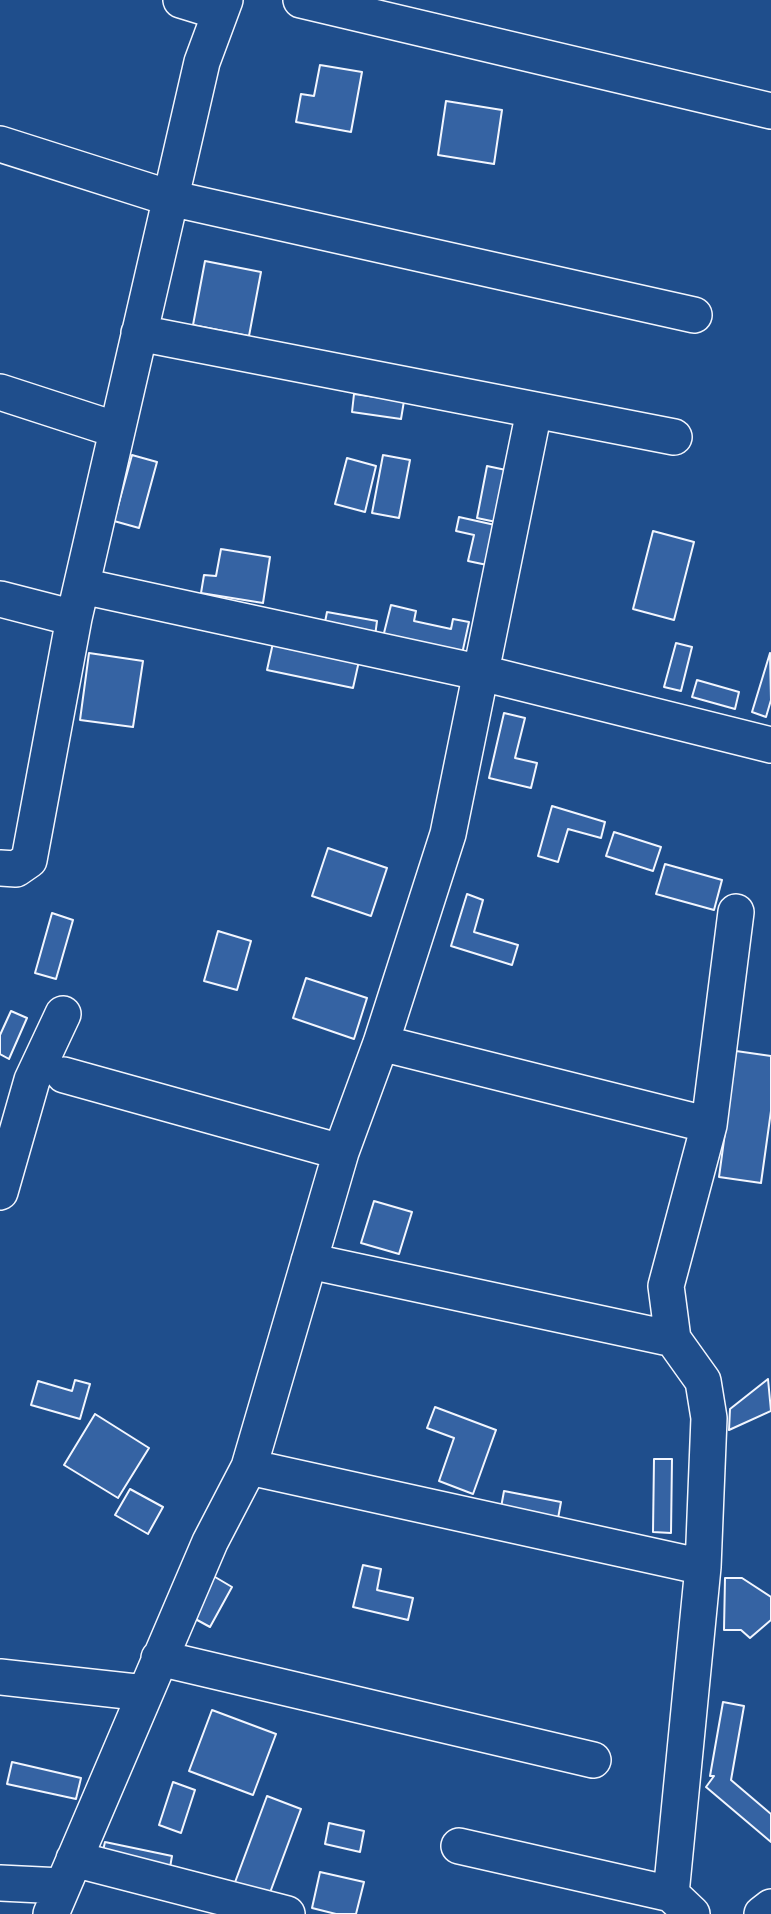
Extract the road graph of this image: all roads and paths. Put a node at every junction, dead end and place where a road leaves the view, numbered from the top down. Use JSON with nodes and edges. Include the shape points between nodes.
{"nodes":[{"id":1,"x":181,"y":0,"type":"edge"},
{"id":2,"x":301,"y":0,"type":"edge"},
{"id":3,"x":222,"y":6,"type":"edge"},
{"id":4,"x":771,"y":111,"type":"edge"},
{"id":5,"x":0,"y":144,"type":"edge"},
{"id":6,"x":170,"y":198,"type":"junction"},
{"id":7,"x":694,"y":315,"type":"dead end"},
{"id":8,"x":139,"y":332,"type":"junction"},
{"id":9,"x":0,"y":391,"type":"edge"},
{"id":10,"x":534,"y":411,"type":"junction"},
{"id":11,"x":117,"y":430,"type":"junction"},
{"id":12,"x":674,"y":437,"type":"dead end"},
{"id":13,"x":0,"y":598,"type":"edge"},
{"id":14,"x":78,"y":602,"type":"junction"},
{"id":15,"x":478,"y":672,"type":"junction"},
{"id":16,"x":771,"y":745,"type":"edge"},
{"id":17,"x":0,"y":868,"type":"edge"},
{"id":18,"x":736,"y":912,"type":"dead end"},
{"id":19,"x":62,"y":1014,"type":"dead end"},
{"id":20,"x":381,"y":1043,"type":"junction"},
{"id":21,"x":64,"y":1075,"type":"dead end"},
{"id":22,"x":709,"y":1125,"type":"junction"},
{"id":23,"x":341,"y":1152,"type":"junction"},
{"id":24,"x":0,"y":1192,"type":"edge"},
{"id":25,"x":309,"y":1261,"type":"junction"},
{"id":26,"x":673,"y":1339,"type":"junction"},
{"id":27,"x":249,"y":1467,"type":"junction"},
{"id":28,"x":703,"y":1567,"type":"junction"},
{"id":29,"x":159,"y":1658,"type":"junction"},
{"id":30,"x":0,"y":1676,"type":"edge"},
{"id":31,"x":145,"y":1693,"type":"junction"},
{"id":32,"x":593,"y":1760,"type":"dead end"},
{"id":33,"x":459,"y":1846,"type":"dead end"},
{"id":34,"x":0,"y":1883,"type":"edge"},
{"id":35,"x":62,"y":1887,"type":"edge"},
{"id":36,"x":682,"y":1904,"type":"edge"},
{"id":37,"x":771,"y":1907,"type":"edge"},
{"id":38,"x":287,"y":1914,"type":"edge"},
{"id":39,"x":762,"y":1914,"type":"edge"}],
"edges":[{"from":1,"to":3,"type":"street"},
{"from":2,"to":4,"type":"street"},
{"from":3,"to":6,"type":"street","via":[[202,62]]},
{"from":5,"to":6,"type":"street"},
{"from":6,"to":7,"type":"street"},
{"from":6,"to":8,"type":"street"},
{"from":8,"to":10,"type":"street"},
{"from":8,"to":11,"type":"street"},
{"from":9,"to":11,"type":"street"},
{"from":10,"to":12,"type":"street"},
{"from":10,"to":15,"type":"street"},
{"from":11,"to":14,"type":"street"},
{"from":13,"to":14,"type":"street"},
{"from":14,"to":15,"type":"street"},
{"from":14,"to":17,"type":"street","via":[[29,860],[16,869]]},
{"from":15,"to":16,"type":"street"},
{"from":15,"to":20,"type":"street","via":[[448,834]]},
{"from":18,"to":22,"type":"street"},
{"from":19,"to":24,"type":"street","via":[[32,1080]]},
{"from":20,"to":22,"type":"street"},
{"from":20,"to":23,"type":"street"},
{"from":21,"to":23,"type":"street"},
{"from":22,"to":26,"type":"street","via":[[666,1286]]},
{"from":23,"to":25,"type":"street"},
{"from":25,"to":26,"type":"street"},
{"from":25,"to":27,"type":"street"},
{"from":26,"to":28,"type":"street","via":[[703,1381],[709,1418]]},
{"from":27,"to":28,"type":"street"},
{"from":27,"to":29,"type":"street"},
{"from":28,"to":36,"type":"street"},
{"from":29,"to":31,"type":"street"},
{"from":29,"to":32,"type":"street"},
{"from":30,"to":31,"type":"street"},
{"from":31,"to":35,"type":"street"},
{"from":33,"to":36,"type":"street"},
{"from":34,"to":35,"type":"street"},
{"from":35,"to":38,"type":"street"},
{"from":37,"to":39,"type":"street"}]}
